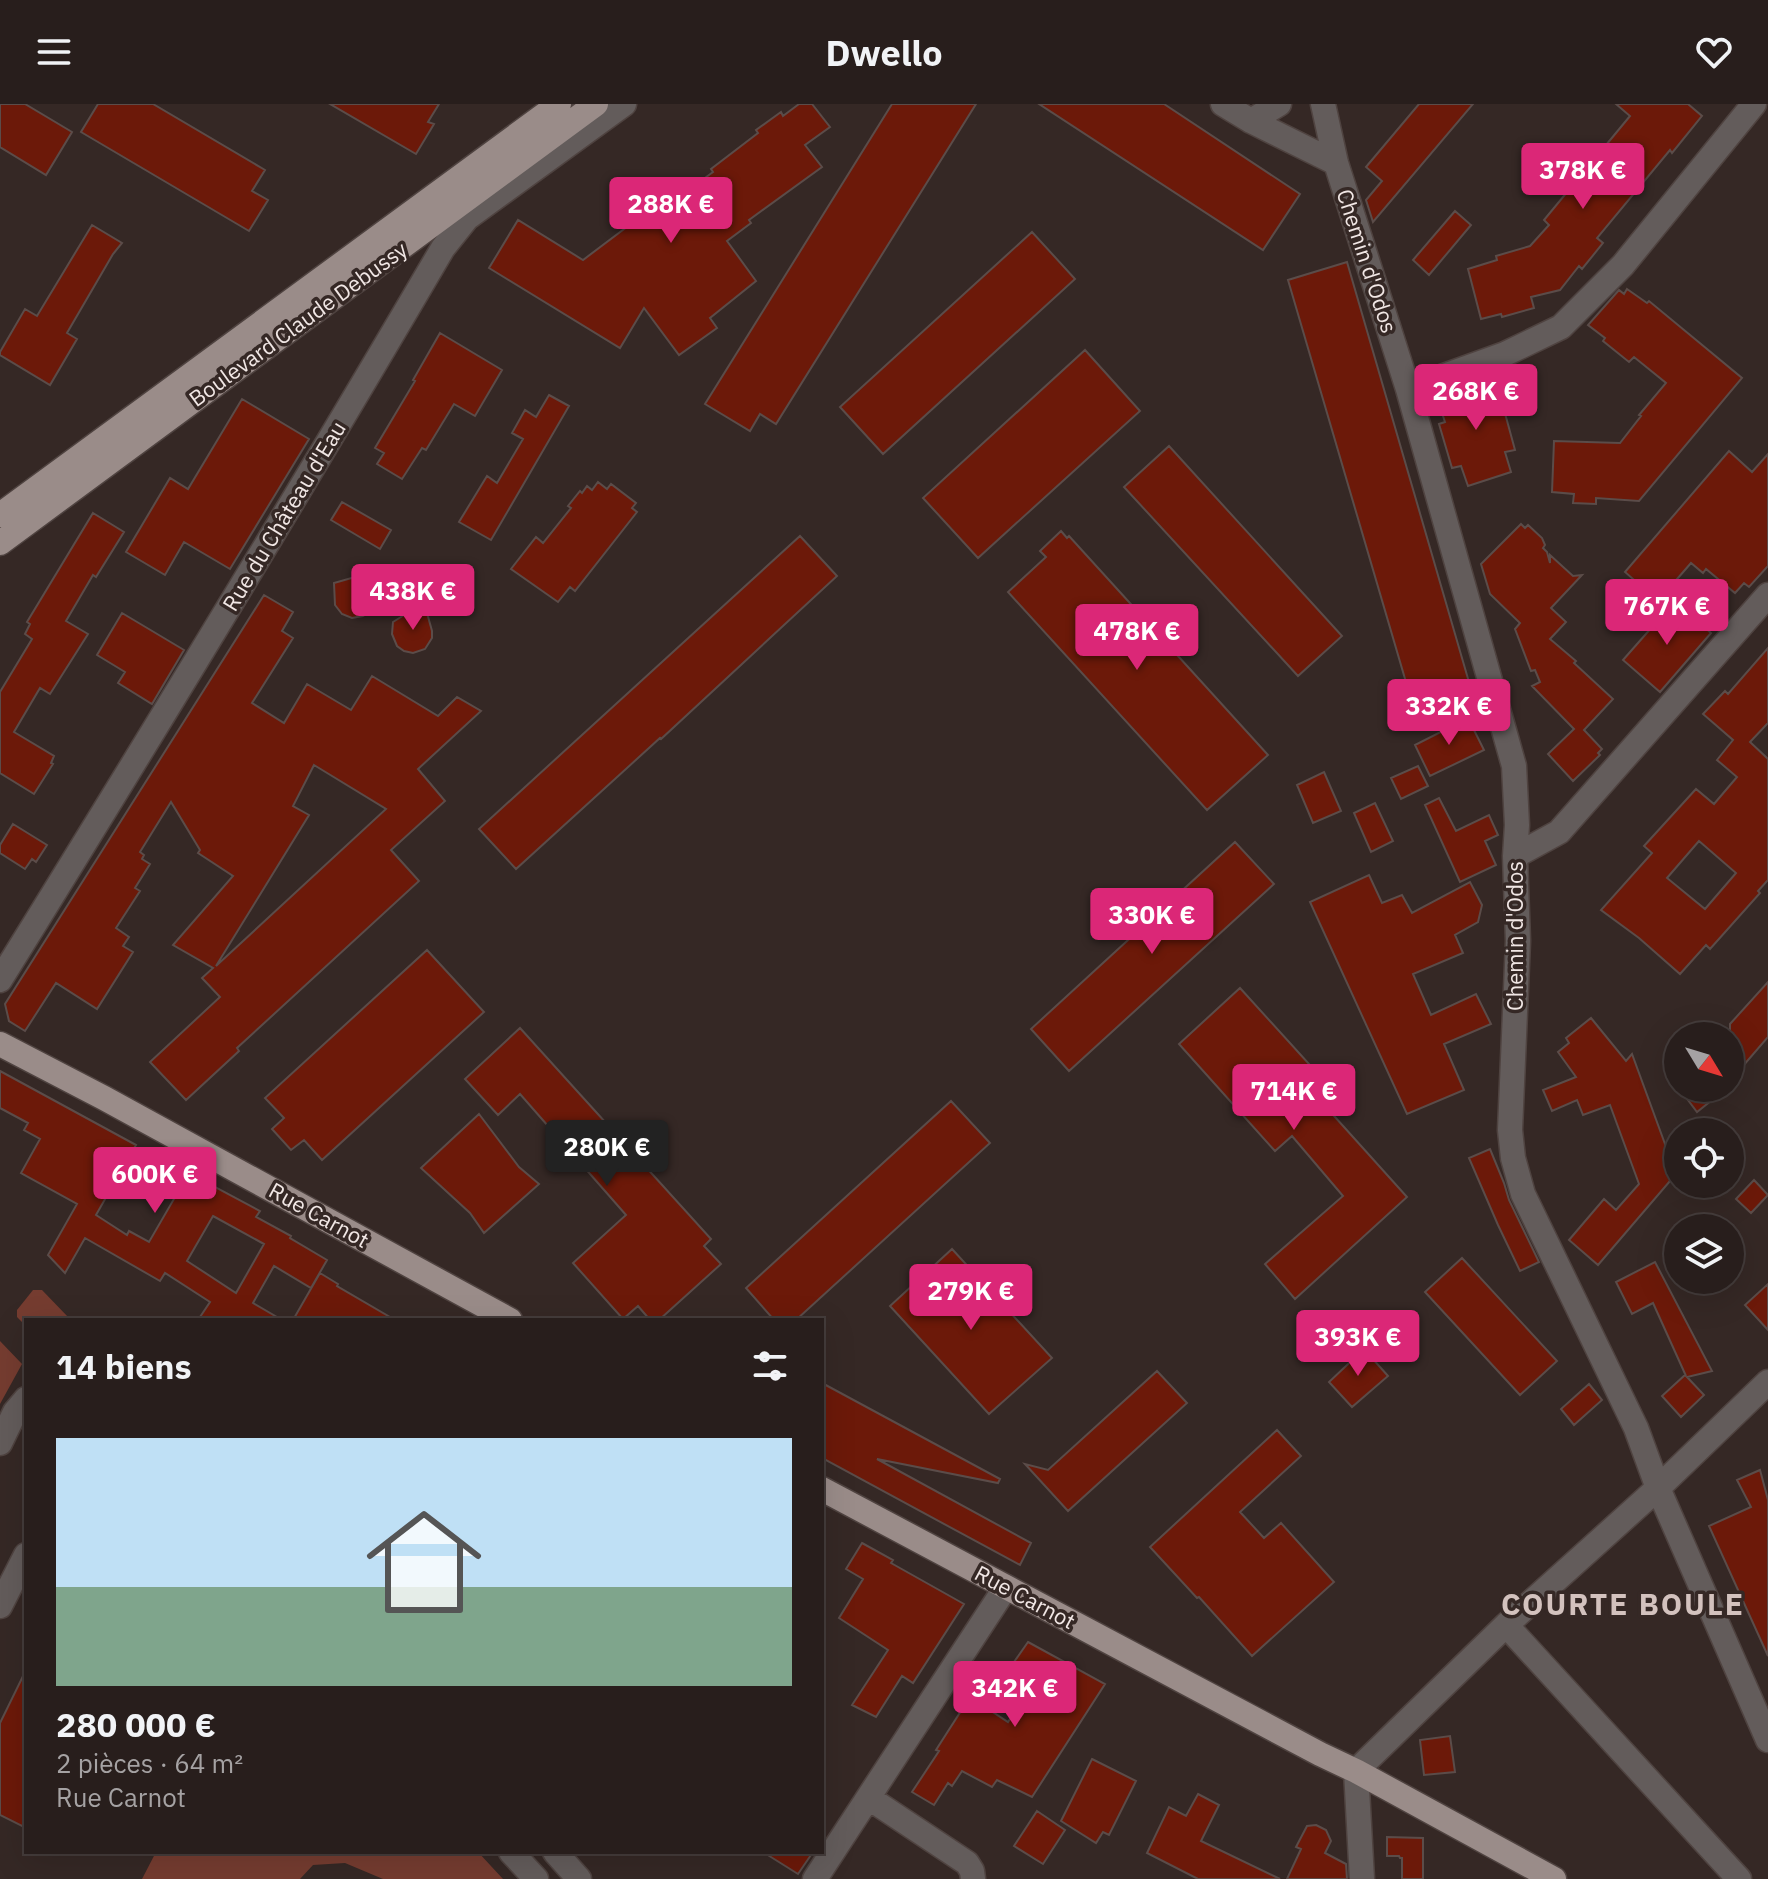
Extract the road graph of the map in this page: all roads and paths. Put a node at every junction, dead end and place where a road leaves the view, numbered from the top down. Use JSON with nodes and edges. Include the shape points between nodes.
{"nodes":[{"id":1,"x":559,"y":104,"type":"edge"},
{"id":2,"x":596,"y":104,"type":"edge"},
{"id":3,"x":624,"y":104,"type":"edge"},
{"id":4,"x":1223,"y":104,"type":"edge"},
{"id":5,"x":1279,"y":104,"type":"edge"},
{"id":6,"x":1323,"y":104,"type":"edge"},
{"id":7,"x":1754,"y":104,"type":"edge"},
{"id":8,"x":1251,"y":121,"type":"junction"},
{"id":9,"x":1336,"y":163,"type":"junction"},
{"id":10,"x":1408,"y":389,"type":"junction"},
{"id":11,"x":0,"y":515,"type":"edge"},
{"id":12,"x":0,"y":543,"type":"edge"},
{"id":13,"x":1768,"y":595,"type":"edge"},
{"id":14,"x":1515,"y":856,"type":"junction"},
{"id":15,"x":0,"y":980,"type":"edge"},
{"id":16,"x":0,"y":1044,"type":"edge"},
{"id":17,"x":506,"y":1318,"type":"edge"},
{"id":18,"x":1768,"y":1382,"type":"edge"},
{"id":19,"x":24,"y":1401,"type":"edge"},
{"id":20,"x":0,"y":1443,"type":"edge"},
{"id":21,"x":1658,"y":1488,"type":"junction"},
{"id":22,"x":824,"y":1490,"type":"edge"},
{"id":23,"x":24,"y":1559,"type":"edge"},
{"id":24,"x":1006,"y":1587,"type":"junction"},
{"id":25,"x":0,"y":1606,"type":"edge"},
{"id":26,"x":1506,"y":1625,"type":"junction"},
{"id":27,"x":1768,"y":1740,"type":"edge"},
{"id":28,"x":1356,"y":1771,"type":"junction"},
{"id":29,"x":869,"y":1798,"type":"junction"},
{"id":30,"x":513,"y":1854,"type":"edge"},
{"id":31,"x":557,"y":1854,"type":"edge"},
{"id":32,"x":536,"y":1879,"type":"edge"},
{"id":33,"x":579,"y":1879,"type":"edge"},
{"id":34,"x":815,"y":1879,"type":"edge"},
{"id":35,"x":973,"y":1879,"type":"edge"},
{"id":36,"x":1362,"y":1879,"type":"edge"},
{"id":37,"x":1554,"y":1879,"type":"edge"},
{"id":38,"x":1739,"y":1879,"type":"edge"}],
"edges":[{"from":1,"to":11,"type":"main road","name":"Boulevard Claude Debussy"},
{"from":2,"to":12,"type":"main road","name":"Boulevard Claude Debussy"},
{"from":3,"to":15,"type":"street","name":"Rue du Château d'Eau","via":[[467,218],[443,248]]},
{"from":4,"to":8,"type":"street"},
{"from":5,"to":8,"type":"street"},
{"from":6,"to":9,"type":"street","name":"Chemin d'Odos"},
{"from":7,"to":10,"type":"street","via":[[1623,265],[1561,327]]},
{"from":8,"to":9,"type":"street"},
{"from":9,"to":10,"type":"street","name":"Chemin d'Odos"},
{"from":10,"to":14,"type":"street","name":"Chemin d'Odos","via":[[1514,766]]},
{"from":13,"to":14,"type":"street","via":[[1559,832]]},
{"from":14,"to":21,"type":"street","name":"Chemin d'Odos","via":[[1513,1158],[1523,1194],[1636,1428]]},
{"from":16,"to":17,"type":"main road","name":"Rue Carnot"},
{"from":18,"to":21,"type":"street"},
{"from":19,"to":20,"type":"street"},
{"from":21,"to":26,"type":"street"},
{"from":21,"to":27,"type":"street","name":"Chemin d'Odos"},
{"from":22,"to":24,"type":"main road","name":"Rue Carnot"},
{"from":23,"to":25,"type":"street"},
{"from":24,"to":28,"type":"main road","name":"Rue Carnot"},
{"from":24,"to":29,"type":"street"},
{"from":26,"to":28,"type":"street"},
{"from":26,"to":38,"type":"street"},
{"from":28,"to":36,"type":"street"},
{"from":28,"to":37,"type":"main road","name":"Rue Carnot"},
{"from":29,"to":34,"type":"street"},
{"from":29,"to":35,"type":"street","via":[[967,1863]]},
{"from":30,"to":32,"type":"street"},
{"from":31,"to":33,"type":"street"}]}
